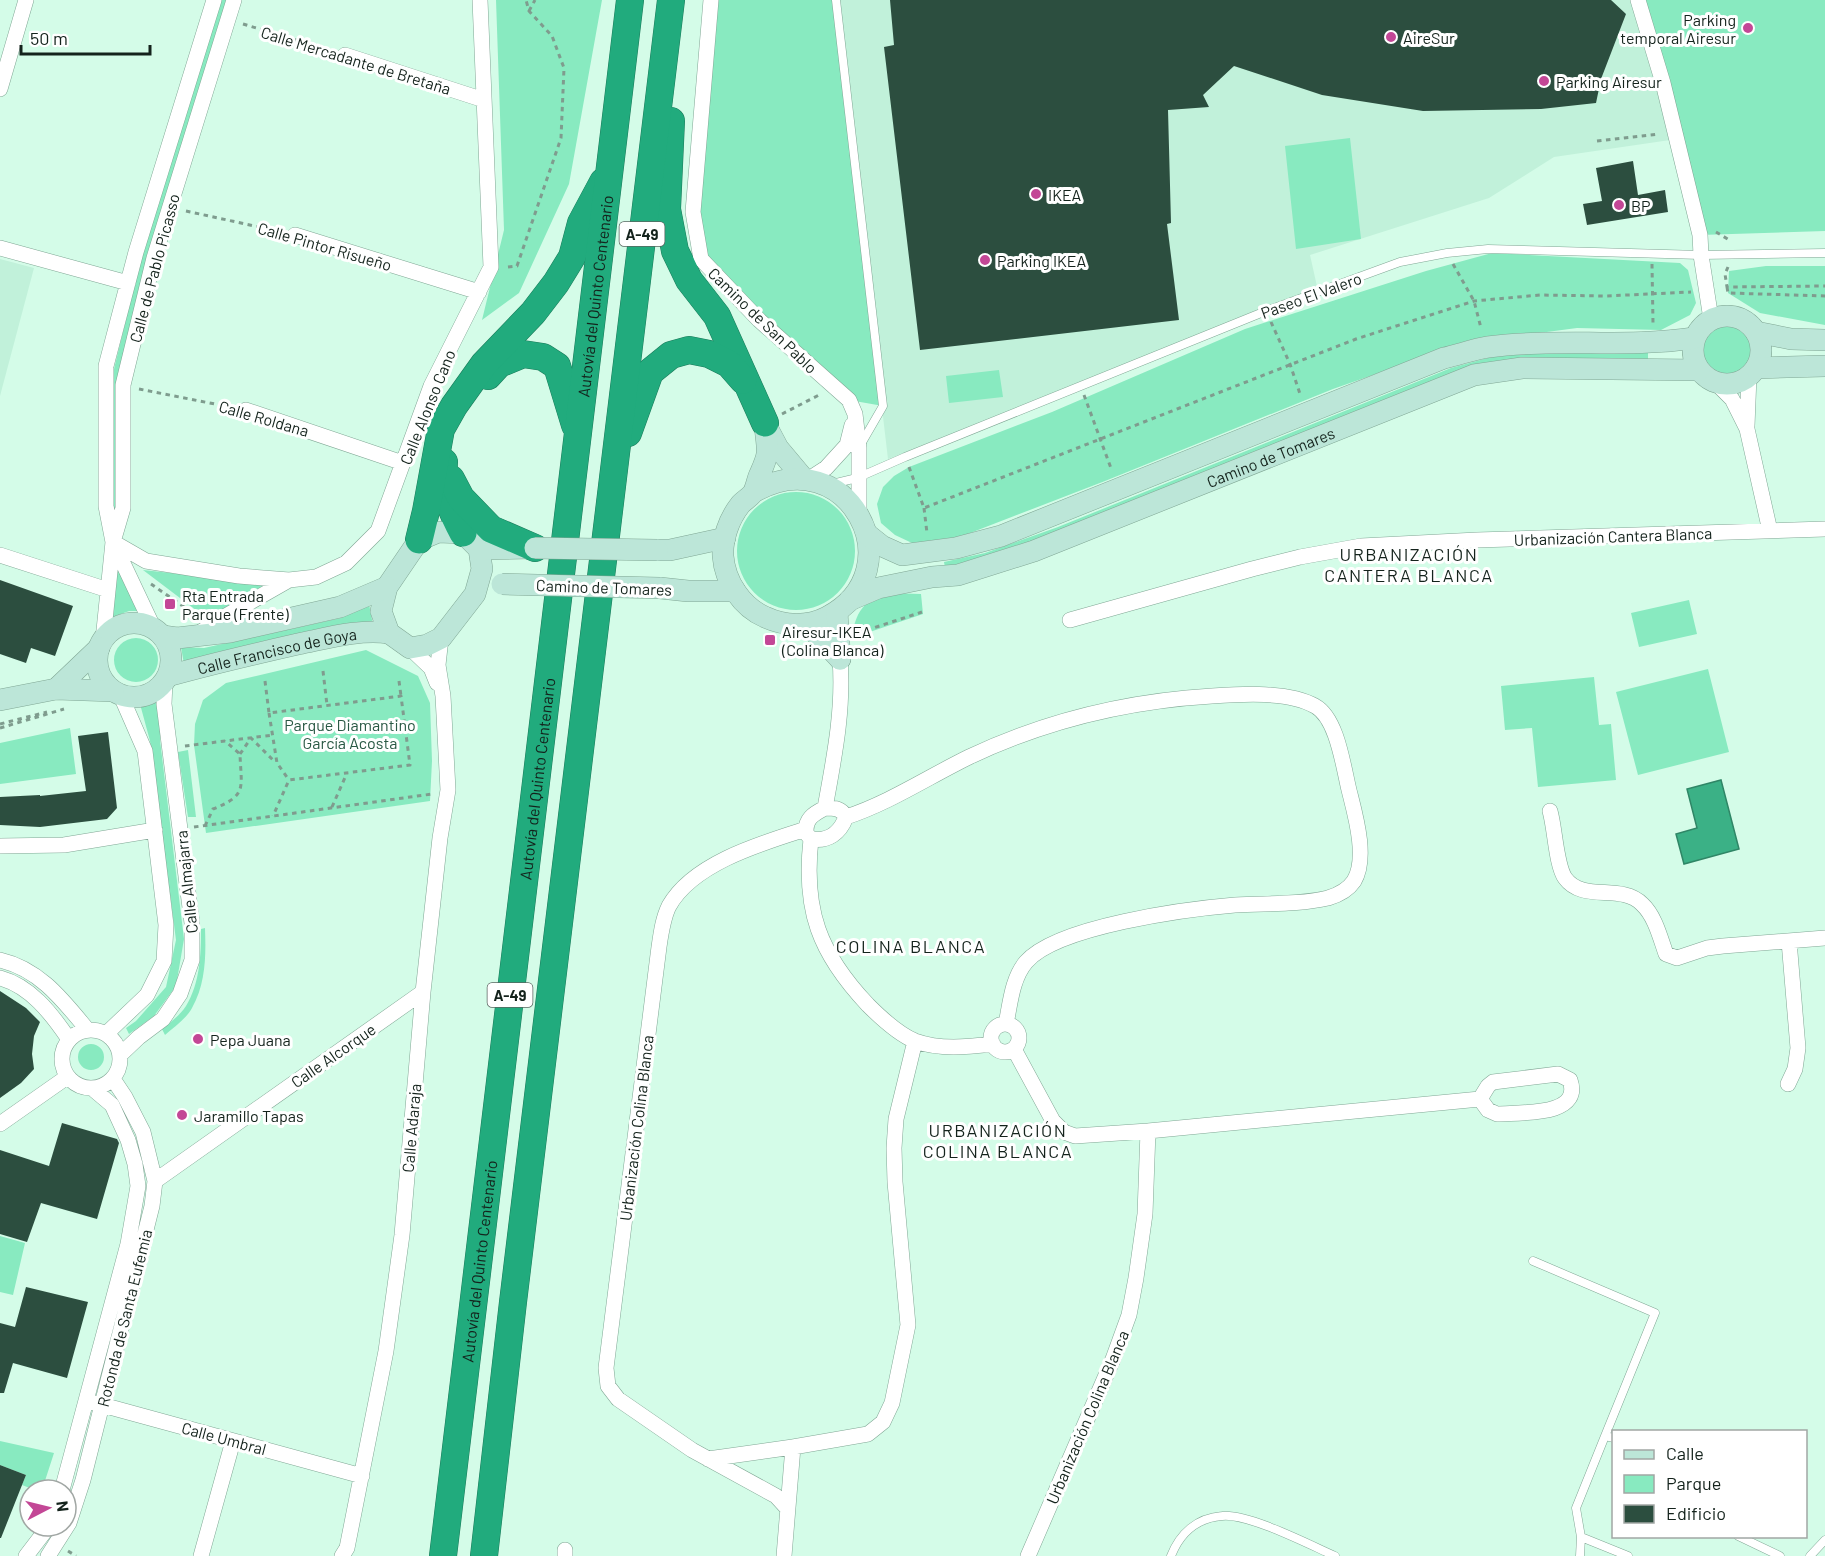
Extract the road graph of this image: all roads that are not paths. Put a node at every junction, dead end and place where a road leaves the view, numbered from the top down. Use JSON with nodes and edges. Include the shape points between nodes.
{"nodes":[{"id":1,"x":26,"y":0,"type":"edge"},
{"id":2,"x":214,"y":0,"type":"edge"},
{"id":3,"x":234,"y":0,"type":"edge"},
{"id":4,"x":480,"y":0,"type":"edge"},
{"id":5,"x":630,"y":0,"type":"edge"},
{"id":6,"x":671,"y":0,"type":"edge"},
{"id":7,"x":711,"y":0,"type":"edge"},
{"id":8,"x":836,"y":0,"type":"edge"},
{"id":9,"x":1638,"y":0,"type":"edge"},
{"id":10,"x":345,"y":55,"type":"road end"},
{"id":11,"x":0,"y":89,"type":"edge"},
{"id":12,"x":484,"y":100,"type":"junction"},
{"id":13,"x":609,"y":171,"type":"junction"},
{"id":14,"x":295,"y":236,"type":"road end"},
{"id":15,"x":0,"y":248,"type":"edge"},
{"id":16,"x":1825,"y":253,"type":"edge"},
{"id":17,"x":1701,"y":255,"type":"junction"},
{"id":18,"x":128,"y":283,"type":"junction"},
{"id":19,"x":478,"y":292,"type":"junction"},
{"id":20,"x":1711,"y":318,"type":"junction"},
{"id":21,"x":1756,"y":332,"type":"junction"},
{"id":22,"x":1694,"y":338,"type":"junction"},
{"id":23,"x":1825,"y":340,"type":"edge"},
{"id":24,"x":1825,"y":366,"type":"edge"},
{"id":25,"x":1752,"y":372,"type":"junction"},
{"id":26,"x":1707,"y":376,"type":"junction"},
{"id":27,"x":751,"y":390,"type":"junction"},
{"id":28,"x":246,"y":410,"type":"road end"},
{"id":29,"x":855,"y":414,"type":"junction"},
{"id":30,"x":765,"y":423,"type":"junction"},
{"id":31,"x":1747,"y":429,"type":"junction"},
{"id":32,"x":577,"y":432,"type":"junction"},
{"id":33,"x":859,"y":448,"type":"junction"},
{"id":34,"x":403,"y":463,"type":"junction"},
{"id":35,"x":443,"y":465,"type":"junction"},
{"id":36,"x":614,"y":467,"type":"junction"},
{"id":37,"x":857,"y":478,"type":"junction"},
{"id":38,"x":813,"y":481,"type":"junction"},
{"id":39,"x":754,"y":492,"type":"junction"},
{"id":40,"x":863,"y":525,"type":"junction"},
{"id":41,"x":1825,"y":529,"type":"edge"},
{"id":42,"x":1770,"y":531,"type":"junction"},
{"id":43,"x":724,"y":538,"type":"junction"},
{"id":44,"x":419,"y":540,"type":"junction"},
{"id":45,"x":471,"y":541,"type":"junction"},
{"id":46,"x":113,"y":542,"type":"junction"},
{"id":47,"x":535,"y":548,"type":"junction"},
{"id":48,"x":0,"y":555,"type":"edge"},
{"id":49,"x":290,"y":580,"type":"junction"},
{"id":50,"x":387,"y":587,"type":"junction"},
{"id":51,"x":108,"y":590,"type":"junction"},
{"id":52,"x":735,"y":591,"type":"junction"},
{"id":53,"x":475,"y":594,"type":"junction"},
{"id":54,"x":844,"y":606,"type":"junction"},
{"id":55,"x":1070,"y":620,"type":"dead end"},
{"id":56,"x":807,"y":624,"type":"junction"},
{"id":57,"x":203,"y":631,"type":"junction"},
{"id":58,"x":159,"y":632,"type":"junction"},
{"id":59,"x":389,"y":633,"type":"junction"},
{"id":60,"x":441,"y":638,"type":"junction"},
{"id":61,"x":101,"y":644,"type":"junction"},
{"id":62,"x":410,"y":648,"type":"junction"},
{"id":63,"x":840,"y":659,"type":"junction"},
{"id":64,"x":167,"y":679,"type":"junction"},
{"id":65,"x":56,"y":689,"type":"junction"},
{"id":66,"x":117,"y":694,"type":"junction"},
{"id":67,"x":443,"y":696,"type":"junction"},
{"id":68,"x":0,"y":700,"type":"edge"},
{"id":69,"x":825,"y":808,"type":"junction"},
{"id":70,"x":1550,"y":811,"type":"dead end"},
{"id":71,"x":846,"y":817,"type":"junction"},
{"id":72,"x":155,"y":830,"type":"junction"},
{"id":73,"x":808,"y":834,"type":"junction"},
{"id":74,"x":0,"y":846,"type":"edge"},
{"id":75,"x":1825,"y":939,"type":"edge"},
{"id":76,"x":1789,"y":941,"type":"junction"},
{"id":77,"x":0,"y":960,"type":"edge"},
{"id":78,"x":0,"y":978,"type":"edge"},
{"id":79,"x":423,"y":992,"type":"junction"},
{"id":80,"x":1006,"y":1024,"type":"junction"},
{"id":81,"x":86,"y":1028,"type":"junction"},
{"id":82,"x":107,"y":1033,"type":"junction"},
{"id":83,"x":68,"y":1038,"type":"junction"},
{"id":84,"x":915,"y":1041,"type":"junction"},
{"id":85,"x":993,"y":1044,"type":"junction"},
{"id":86,"x":1014,"y":1049,"type":"junction"},
{"id":87,"x":120,"y":1055,"type":"junction"},
{"id":88,"x":67,"y":1077,"type":"junction"},
{"id":89,"x":113,"y":1078,"type":"junction"},
{"id":90,"x":1788,"y":1083,"type":"dead end"},
{"id":91,"x":93,"y":1089,"type":"junction"},
{"id":92,"x":1480,"y":1100,"type":"junction"},
{"id":93,"x":0,"y":1124,"type":"edge"},
{"id":94,"x":1148,"y":1131,"type":"junction"},
{"id":95,"x":155,"y":1181,"type":"junction"},
{"id":96,"x":1533,"y":1262,"type":"dead end"},
{"id":97,"x":86,"y":1401,"type":"junction"},
{"id":98,"x":103,"y":1405,"type":"junction"},
{"id":99,"x":1609,"y":1437,"type":"edge"},
{"id":100,"x":233,"y":1441,"type":"junction"},
{"id":101,"x":794,"y":1447,"type":"junction"},
{"id":102,"x":708,"y":1459,"type":"junction"},
{"id":103,"x":362,"y":1476,"type":"junction"},
{"id":104,"x":65,"y":1478,"type":"edge"},
{"id":105,"x":787,"y":1508,"type":"junction"},
{"id":106,"x":1581,"y":1537,"type":"junction"},
{"id":107,"x":40,"y":1538,"type":"edge"},
{"id":108,"x":1742,"y":1538,"type":"edge"},
{"id":109,"x":1825,"y":1540,"type":"edge"},
{"id":110,"x":441,"y":1550,"type":"edge"},
{"id":111,"x":26,"y":1556,"type":"edge"},
{"id":112,"x":48,"y":1556,"type":"edge"},
{"id":113,"x":201,"y":1556,"type":"edge"},
{"id":114,"x":342,"y":1556,"type":"edge"},
{"id":115,"x":484,"y":1556,"type":"edge"},
{"id":116,"x":784,"y":1556,"type":"edge"},
{"id":117,"x":1028,"y":1556,"type":"edge"},
{"id":118,"x":1171,"y":1556,"type":"edge"},
{"id":119,"x":1335,"y":1556,"type":"edge"},
{"id":120,"x":1580,"y":1556,"type":"edge"},
{"id":121,"x":1628,"y":1556,"type":"edge"},
{"id":122,"x":1780,"y":1556,"type":"edge"},
{"id":123,"x":1810,"y":1556,"type":"edge"}],
"edges":[{"from":1,"to":11,"type":"street"},
{"from":2,"to":18,"type":"street","name":"Calle de Pablo Picasso"},
{"from":3,"to":46,"type":"street","name":"Calle de Pablo Picasso","via":[[149,278],[123,385],[123,508]]},
{"from":4,"to":12,"type":"street","name":"Calle Alonso Cano"},
{"from":5,"to":13,"type":"highway","name":"Autovía del Quinto Centenario","number":"A-49"},
{"from":6,"to":27,"type":"highway","via":[[667,209],[675,251],[689,280],[717,316]]},
{"from":6,"to":36,"type":"highway","number":"A-49"},
{"from":7,"to":29,"type":"street","name":"Camino de San Pablo","via":[[693,212],[701,259],[759,320],[849,400]]},
{"from":8,"to":33,"type":"lane","via":[[883,406]]},
{"from":9,"to":17,"type":"street","via":[[1663,83],[1700,235]]},
{"from":10,"to":12,"type":"street","name":"Calle Mercadante de Bretaña"},
{"from":12,"to":19,"type":"street","name":"Calle Alonso Cano","via":[[491,267]]},
{"from":13,"to":32,"type":"highway","name":"Autovía del Quinto Centenario","number":"A-49"},
{"from":13,"to":44,"type":"highway","via":[[580,223],[572,258],[556,283],[484,364],[441,429]]},
{"from":14,"to":19,"type":"street","name":"Calle Pintor Risueño"},
{"from":15,"to":18,"type":"street"},
{"from":16,"to":17,"type":"lane","name":"Paseo El Valero"},
{"from":17,"to":20,"type":"street"},
{"from":17,"to":37,"type":"lane","name":"Paseo El Valero","via":[[1488,249],[1400,262],[1266,311]]},
{"from":18,"to":46,"type":"street","name":"Calle de Pablo Picasso","via":[[106,366],[106,506]]},
{"from":19,"to":34,"type":"street","name":"Calle Alonso Cano","via":[[431,386]]},
{"from":20,"to":21,"type":"street","via":[[1731,315],[1750,324]]},
{"from":20,"to":22,"type":"street"},
{"from":21,"to":23,"type":"street"},
{"from":21,"to":25,"type":"street","via":[[1761,350]]},
{"from":22,"to":26,"type":"street","via":[[1694,360]]},
{"from":22,"to":40,"type":"street","name":"Camino de Tomares","via":[[1653,343],[1524,344],[1444,358],[1001,536],[956,548],[902,555],[882,546]]},
{"from":24,"to":25,"type":"street"},
{"from":25,"to":26,"type":"street","via":[[1733,384]]},
{"from":25,"to":31,"type":"street"},
{"from":26,"to":31,"type":"street","via":[[1732,399]]},
{"from":26,"to":54,"type":"street","name":"Camino de Tomares","via":[[1522,368],[1474,375],[1034,551],[958,575],[878,588]]},
{"from":27,"to":30,"type":"highway"},
{"from":27,"to":36,"type":"highway","via":[[729,364],[709,354],[689,350],[671,355],[650,372]]},
{"from":28,"to":34,"type":"street","name":"Calle Roldana"},
{"from":29,"to":33,"type":"street","name":"Camino de San Pablo"},
{"from":29,"to":38,"type":"street","via":[[847,445]]},
{"from":30,"to":38,"type":"street","via":[[778,448]]},
{"from":30,"to":39,"type":"street","via":[[767,455]]},
{"from":31,"to":42,"type":"street"},
{"from":32,"to":35,"type":"highway","via":[[557,366],[543,357],[523,354],[499,364],[471,396],[448,433]]},
{"from":32,"to":110,"type":"highway","name":"Autovía del Quinto Centenario","number":"A-49"},
{"from":33,"to":37,"type":"street","name":"Camino de San Pablo"},
{"from":34,"to":49,"type":"street","name":"Calle Alonso Cano","via":[[378,531],[346,564],[316,577]]},
{"from":35,"to":45,"type":"highway","via":[[450,509]]},
{"from":35,"to":47,"type":"highway","via":[[461,498],[491,529]]},
{"from":36,"to":115,"type":"highway","number":"A-49"},
{"from":37,"to":38,"type":"lane","name":"Paseo El Valero"},
{"from":37,"to":40,"type":"street","name":"Camino de San Pablo"},
{"from":38,"to":39,"type":"street","via":[[778,481]]},
{"from":38,"to":40,"type":"street","via":[[848,501]]},
{"from":39,"to":43,"type":"street","via":[[740,504]]},
{"from":40,"to":54,"type":"street","via":[[868,564],[862,583]]},
{"from":41,"to":42,"type":"street","name":"Urbanización Cantera Blanca"},
{"from":42,"to":55,"type":"street","name":"Urbanización Cantera Blanca","via":[[1360,546],[1252,569]]},
{"from":43,"to":47,"type":"street","bridge":true,"via":[[670,550]]},
{"from":43,"to":52,"type":"street","via":[[723,556]]},
{"from":44,"to":45,"type":"street","via":[[438,532]]},
{"from":44,"to":50,"type":"street"},
{"from":45,"to":47,"type":"street"},
{"from":45,"to":53,"type":"street","via":[[482,569]]},
{"from":46,"to":49,"type":"street","name":"Calle Alonso Cano","via":[[146,561]]},
{"from":46,"to":51,"type":"street","name":"Calle de Pablo Picasso"},
{"from":46,"to":58,"type":"street","name":"Calle de Pablo Picasso"},
{"from":48,"to":51,"type":"street"},
{"from":49,"to":57,"type":"street"},
{"from":50,"to":57,"type":"street","name":"Calle Francisco de Goya","via":[[340,607],[230,632]]},
{"from":50,"to":59,"type":"street","via":[[381,610]]},
{"from":51,"to":61,"type":"street","name":"Calle de Pablo Picasso"},
{"from":52,"to":53,"type":"street","name":"Camino de Tomares","bridge":true,"via":[[502,584]]},
{"from":52,"to":56,"type":"street","via":[[751,609],[772,620]]},
{"from":53,"to":60,"type":"street"},
{"from":54,"to":56,"type":"street"},
{"from":54,"to":63,"type":"street"},
{"from":56,"to":63,"type":"street"},
{"from":57,"to":58,"type":"street","name":"Calle Francisco de Goya","via":[[177,638]]},
{"from":58,"to":61,"type":"street","via":[[133,622],[111,631]]},
{"from":58,"to":64,"type":"street","via":[[171,651]]},
{"from":59,"to":62,"type":"street"},
{"from":59,"to":64,"type":"street","name":"Calle Francisco de Goya","via":[[342,635],[236,658]]},
{"from":60,"to":62,"type":"street"},
{"from":60,"to":67,"type":"street","via":[[438,664]]},
{"from":61,"to":65,"type":"street"},
{"from":61,"to":66,"type":"street","via":[[99,672],[104,683]]},
{"from":62,"to":67,"type":"street","via":[[431,668]]},
{"from":63,"to":69,"type":"street","via":[[839,726]]},
{"from":64,"to":66,"type":"street","via":[[145,696]]},
{"from":64,"to":87,"type":"street","name":"Calle Almajarra","via":[[164,704],[192,923],[192,960],[180,994],[162,1019]]},
{"from":65,"to":66,"type":"street"},
{"from":65,"to":68,"type":"street"},
{"from":66,"to":72,"type":"street","name":"Calle Almajarra","via":[[145,751]]},
{"from":67,"to":79,"type":"street","name":"Calle Adaraja","via":[[448,790]]},
{"from":69,"to":71,"type":"street","via":[[842,810]]},
{"from":69,"to":73,"type":"street","via":[[808,819]]},
{"from":70,"to":76,"type":"street","via":[[1567,880],[1584,891],[1634,897],[1649,913],[1670,957],[1707,948]]},
{"from":71,"to":73,"type":"street","via":[[836,834],[827,838]]},
{"from":71,"to":80,"type":"street","via":[[1001,742],[1079,716],[1179,698],[1256,695],[1309,702],[1323,710],[1331,722],[1360,843],[1360,866],[1345,891],[1317,900],[1232,905],[1131,920],[1071,936],[1027,961],[1018,975]]},
{"from":72,"to":74,"type":"street","via":[[64,845]]},
{"from":72,"to":82,"type":"street","name":"Calle Almajarra","via":[[166,925],[164,961],[147,995]]},
{"from":73,"to":84,"type":"street","via":[[809,894],[826,949],[876,1013]]},
{"from":73,"to":102,"type":"street","name":"Urbanización Colina Blanca","via":[[740,852],[716,864],[679,893],[663,922],[606,1380],[618,1399]]},
{"from":75,"to":76,"type":"street"},
{"from":76,"to":90,"type":"street","via":[[1798,1048]]},
{"from":77,"to":81,"type":"street","via":[[35,974]]},
{"from":78,"to":83,"type":"street","via":[[43,1005]]},
{"from":79,"to":95,"type":"street","name":"Calle Alcorque"},
{"from":79,"to":103,"type":"street","name":"Calle Adaraja","via":[[402,1235],[386,1351]]},
{"from":80,"to":85,"type":"street","via":[[992,1034]]},
{"from":80,"to":86,"type":"street","via":[[1016,1029],[1019,1036]]},
{"from":81,"to":82,"type":"street"},
{"from":81,"to":83,"type":"street"},
{"from":82,"to":87,"type":"street","via":[[116,1042]]},
{"from":83,"to":88,"type":"street","via":[[62,1049],[62,1067]]},
{"from":84,"to":85,"type":"street","via":[[964,1047]]},
{"from":84,"to":101,"type":"street","via":[[896,1119],[894,1148],[908,1325],[892,1403],[883,1422],[868,1434]]},
{"from":85,"to":86,"type":"street","via":[[1000,1052]]},
{"from":86,"to":94,"type":"street","via":[[1053,1121],[1064,1131],[1075,1136]]},
{"from":87,"to":89,"type":"street"},
{"from":88,"to":91,"type":"street","name":"Rotonda de Santa Eufemia","via":[[76,1085]]},
{"from":88,"to":93,"type":"street"},
{"from":89,"to":91,"type":"street"},
{"from":89,"to":95,"type":"street","name":"Rotonda de Santa Eufemia","via":[[144,1132]]},
{"from":91,"to":97,"type":"street","name":"Rotonda de Santa Eufemia","via":[[112,1105],[135,1164],[138,1186],[128,1244]]},
{"from":92,"to":92,"type":"street","via":[[1488,1086],[1501,1080],[1558,1074],[1570,1080],[1573,1088],[1568,1102],[1554,1109],[1497,1114]]},
{"from":92,"to":94,"type":"street"},
{"from":94,"to":117,"type":"street","name":"Urbanización Colina Blanca","via":[[1145,1214],[1129,1315]]},
{"from":95,"to":98,"type":"street","name":"Rotonda de Santa Eufemia"},
{"from":96,"to":99,"type":"lane","via":[[1655,1313]]},
{"from":97,"to":98,"type":"street","name":"Calle Umbral"},
{"from":97,"to":104,"type":"street","name":"Rotonda de Santa Eufemia"},
{"from":98,"to":100,"type":"street","name":"Calle Umbral"},
{"from":98,"to":112,"type":"street","name":"Rotonda de Santa Eufemia","via":[[69,1522]]},
{"from":99,"to":106,"type":"lane","via":[[1576,1508]]},
{"from":100,"to":103,"type":"street","name":"Calle Umbral"},
{"from":100,"to":113,"type":"street"},
{"from":101,"to":102,"type":"street"},
{"from":101,"to":105,"type":"street"},
{"from":102,"to":105,"type":"street","name":"Urbanización Colina Blanca","via":[[759,1485]]},
{"from":103,"to":114,"type":"street","name":"Calle Adaraja"},
{"from":105,"to":116,"type":"street"},
{"from":106,"to":120,"type":"lane"},
{"from":106,"to":121,"type":"lane"},
{"from":107,"to":111,"type":"street"},
{"from":108,"to":122,"type":"lane"},
{"from":109,"to":123,"type":"lane"},
{"from":118,"to":119,"type":"lane","via":[[1188,1529],[1204,1519],[1224,1515],[1256,1522]]}]}
